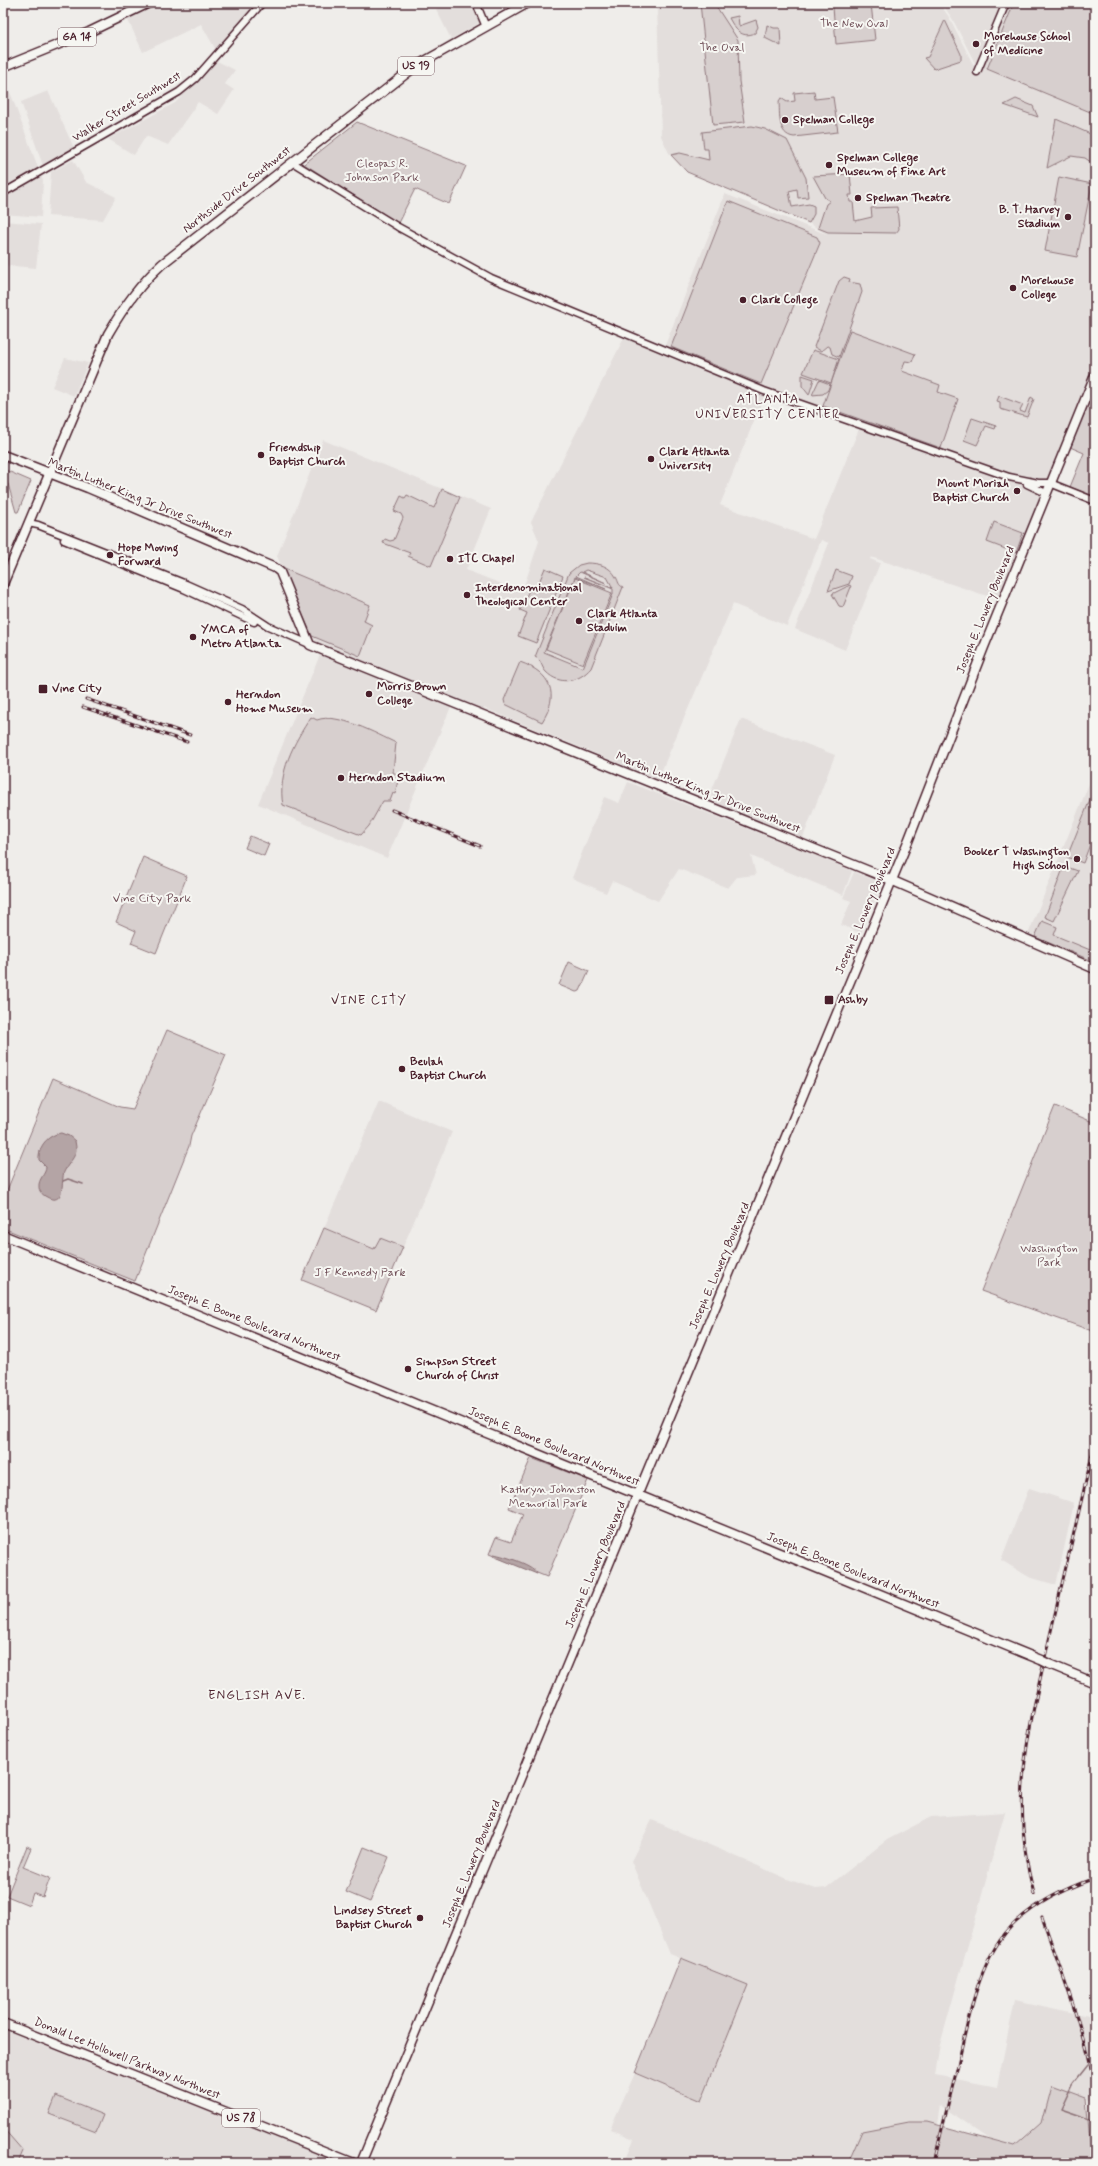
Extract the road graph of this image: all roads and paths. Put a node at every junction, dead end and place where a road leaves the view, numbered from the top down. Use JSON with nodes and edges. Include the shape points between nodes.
{"nodes":[{"id":1,"x":149,"y":3,"type":"edge"},
{"id":2,"x":262,"y":3,"type":"edge"},
{"id":3,"x":476,"y":3,"type":"edge"},
{"id":4,"x":528,"y":3,"type":"edge"},
{"id":5,"x":1006,"y":3,"type":"edge"},
{"id":6,"x":486,"y":27,"type":"junction"},
{"id":7,"x":3,"y":67,"type":"edge"},
{"id":8,"x":977,"y":72,"type":"dead end"},
{"id":9,"x":292,"y":162,"type":"junction"},
{"id":10,"x":3,"y":193,"type":"edge"},
{"id":11,"x":1095,"y":375,"type":"edge"},
{"id":12,"x":3,"y":456,"type":"edge"},
{"id":13,"x":49,"y":473,"type":"junction"},
{"id":14,"x":1021,"y":480,"type":"junction"},
{"id":15,"x":1050,"y":483,"type":"junction"},
{"id":16,"x":1046,"y":493,"type":"junction"},
{"id":17,"x":1095,"y":501,"type":"edge"},
{"id":18,"x":30,"y":524,"type":"junction"},
{"id":19,"x":3,"y":584,"type":"edge"},
{"id":20,"x":310,"y":645,"type":"junction"},
{"id":21,"x":890,"y":880,"type":"junction"},
{"id":22,"x":1095,"y":969,"type":"edge"},
{"id":23,"x":3,"y":1235,"type":"edge"},
{"id":24,"x":638,"y":1495,"type":"junction"},
{"id":25,"x":1095,"y":1683,"type":"edge"},
{"id":26,"x":3,"y":2023,"type":"edge"},
{"id":27,"x":354,"y":2163,"type":"edge"},
{"id":28,"x":361,"y":2163,"type":"edge"}],
"edges":[{"from":1,"to":7,"type":"main road","number":"GA 14","via":[[89,32]]},
{"from":2,"to":10,"type":"street","name":"Walker Street Southwest","via":[[195,79],[179,92]]},
{"from":3,"to":6,"type":"street"},
{"from":4,"to":6,"type":"main road","name":"Northside Drive Southwest","number":"US 19"},
{"from":5,"to":8,"type":"street"},
{"from":6,"to":9,"type":"main road","name":"Northside Drive Southwest","number":"US 19","via":[[416,66]]},
{"from":9,"to":13,"type":"main road","name":"Northside Drive Southwest","number":"US 19","via":[[162,264],[140,286],[108,334]]},
{"from":9,"to":14,"type":"street","via":[[477,272],[764,391]]},
{"from":11,"to":15,"type":"main road","name":"Joseph E. Lowery Boulevard"},
{"from":12,"to":13,"type":"main road","name":"Martin Luther King Jr Drive Southwest"},
{"from":13,"to":18,"type":"main road","number":"US 19"},
{"from":13,"to":20,"type":"main road","name":"Martin Luther King Jr Drive Southwest","via":[[267,564],[280,572]]},
{"from":14,"to":15,"type":"street"},
{"from":14,"to":16,"type":"street"},
{"from":15,"to":16,"type":"main road","name":"Joseph E. Lowery Boulevard"},
{"from":15,"to":17,"type":"street"},
{"from":16,"to":21,"type":"main road","name":"Joseph E. Lowery Boulevard"},
{"from":18,"to":19,"type":"main road","number":"US 19"},
{"from":18,"to":20,"type":"street","via":[[186,584],[242,609],[264,624],[305,640]]},
{"from":20,"to":21,"type":"main road","name":"Martin Luther King Jr Drive Southwest"},
{"from":21,"to":22,"type":"main road","name":"Martin Luther King Jr Drive Southwest"},
{"from":21,"to":24,"type":"main road","name":"Joseph E. Lowery Boulevard"},
{"from":23,"to":24,"type":"main road","name":"Joseph E. Boone Boulevard Northwest"},
{"from":24,"to":25,"type":"main road","name":"Joseph E. Boone Boulevard Northwest","bridge":true},
{"from":24,"to":28,"type":"main road","name":"Joseph E. Lowery Boulevard"},
{"from":26,"to":27,"type":"main road","name":"Donald Lee Hollowell Parkway Northwest","number":"US 78"}]}
